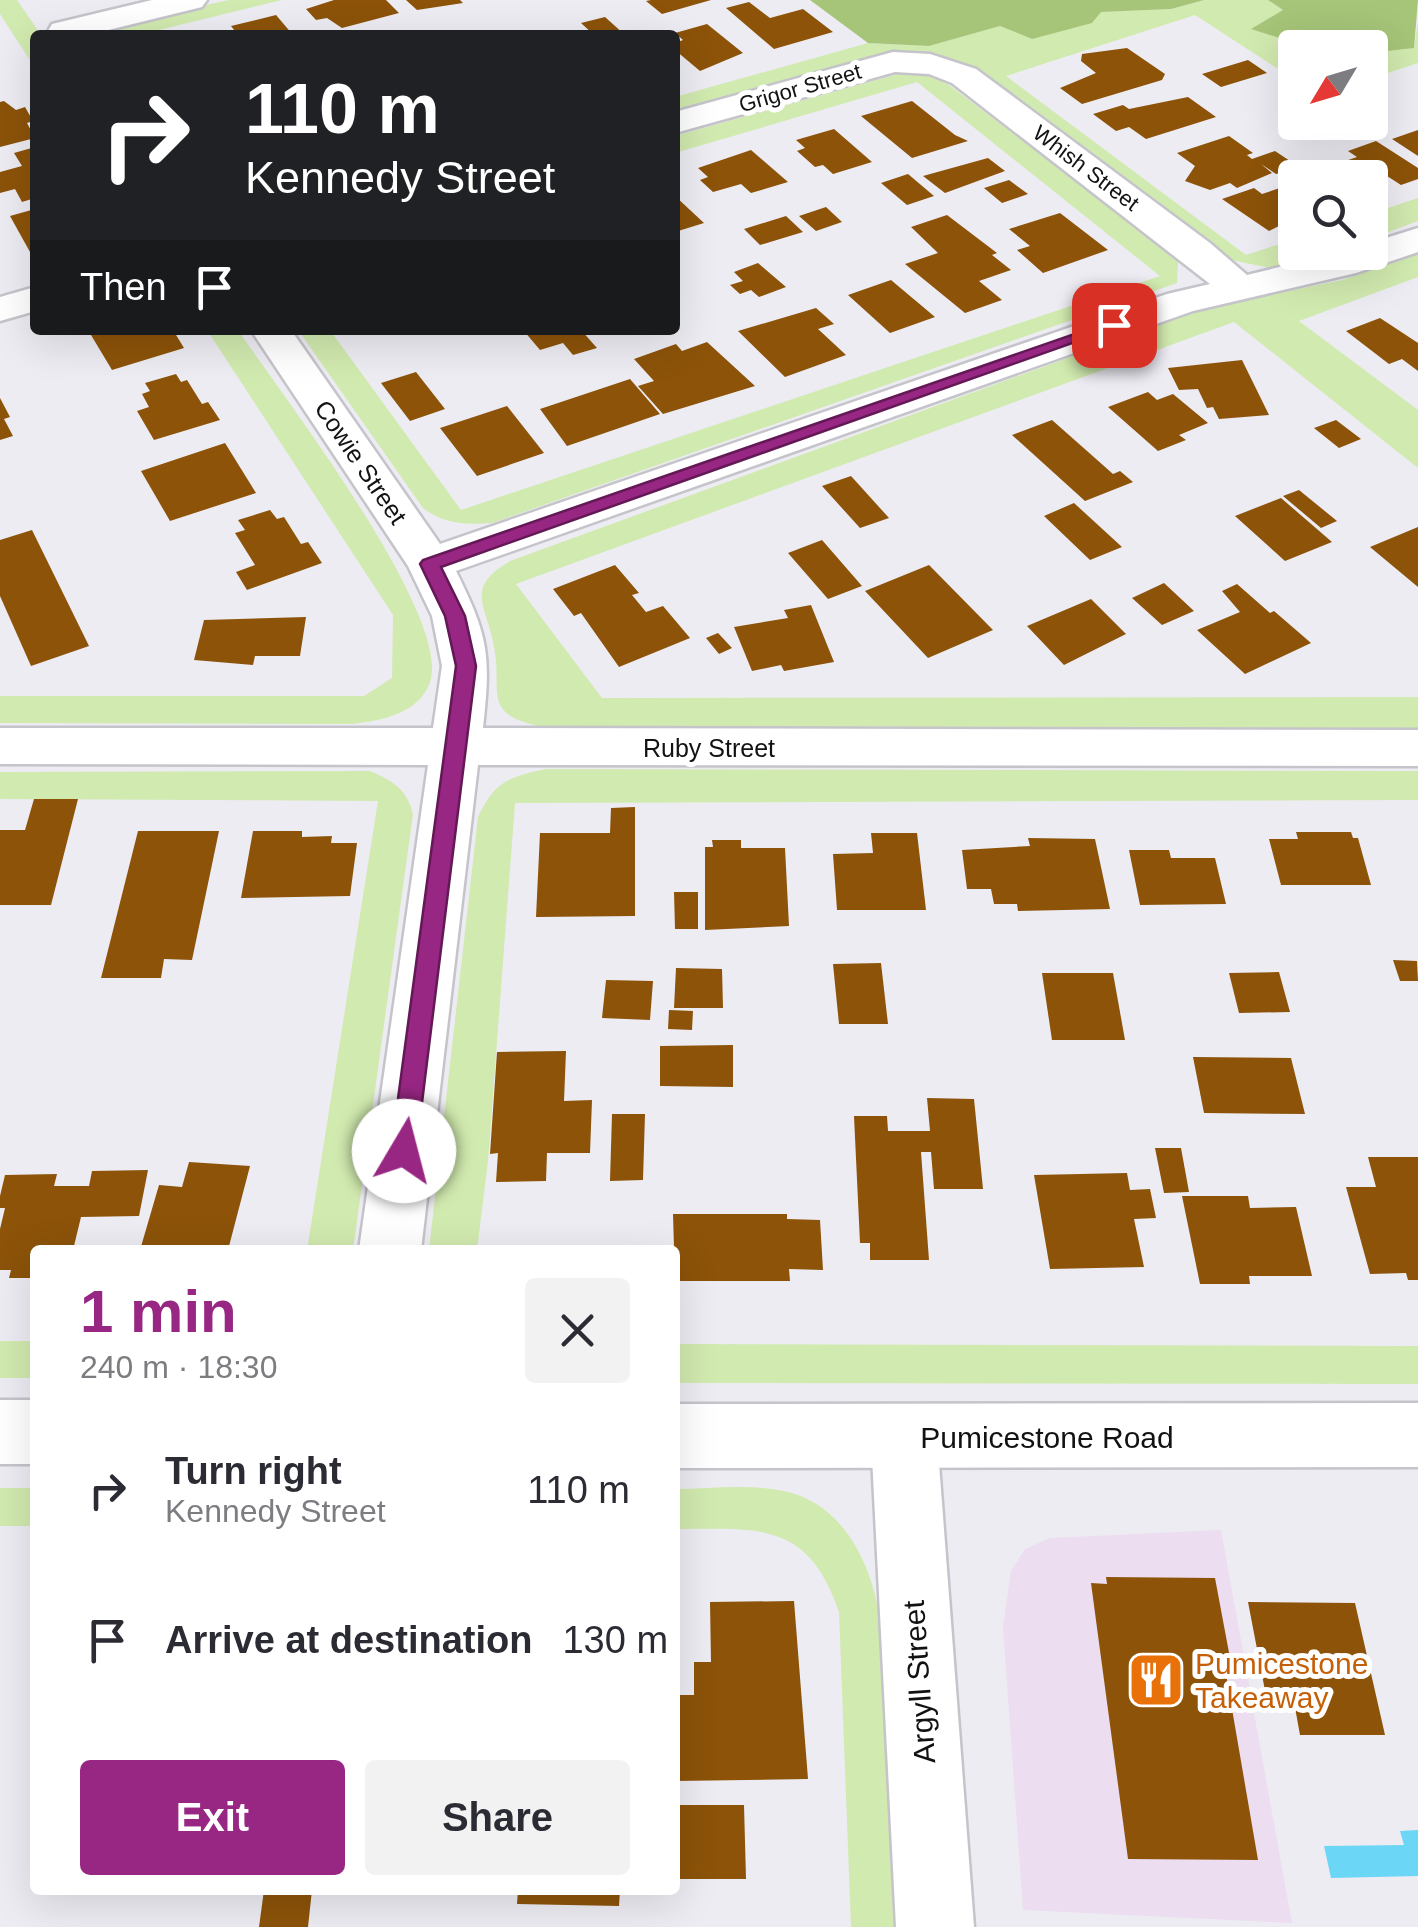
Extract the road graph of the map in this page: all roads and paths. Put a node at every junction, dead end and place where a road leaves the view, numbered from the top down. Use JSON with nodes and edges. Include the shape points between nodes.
{"nodes":[{"id":1,"x":190,"y":0,"type":"edge"},
{"id":2,"x":44,"y":1,"type":"edge"},
{"id":3,"x":63,"y":30,"type":"edge"},
{"id":4,"x":76,"y":30,"type":"edge"},
{"id":5,"x":926,"y":62,"type":"joint"},
{"id":6,"x":680,"y":122,"type":"edge"},
{"id":7,"x":1418,"y":239,"type":"edge"},
{"id":8,"x":1238,"y":288,"type":"junction"},
{"id":9,"x":30,"y":301,"type":"edge"},
{"id":10,"x":0,"y":309,"type":"edge"},
{"id":11,"x":274,"y":335,"type":"edge"},
{"id":12,"x":430,"y":564,"type":"junction"},
{"id":13,"x":0,"y":746,"type":"edge"},
{"id":14,"x":458,"y":746,"type":"junction"},
{"id":15,"x":1418,"y":748,"type":"edge"},
{"id":16,"x":391,"y":1245,"type":"edge"},
{"id":17,"x":0,"y":1432,"type":"edge"},
{"id":18,"x":30,"y":1432,"type":"edge"},
{"id":19,"x":1418,"y":1435,"type":"edge"},
{"id":20,"x":680,"y":1436,"type":"edge"},
{"id":21,"x":904,"y":1437,"type":"junction"},
{"id":22,"x":936,"y":1927,"type":"edge"}],
"edges":[{"from":1,"to":4,"type":"street"},
{"from":2,"to":3,"type":"street"},
{"from":5,"to":6,"type":"street","name":"Grigor Street","via":[[869,68]]},
{"from":5,"to":8,"type":"street","name":"Whish Street","via":[[964,76]]},
{"from":7,"to":8,"type":"street","via":[[1342,265]]},
{"from":8,"to":12,"type":"street","via":[[1181,302]]},
{"from":9,"to":10,"type":"street"},
{"from":11,"to":12,"type":"street","name":"Cowie Street"},
{"from":12,"to":14,"type":"street","name":"Cowie Street","via":[[455,616],[466,666]]},
{"from":13,"to":14,"type":"street","name":"Ruby Street"},
{"from":14,"to":15,"type":"street","name":"Ruby Street"},
{"from":14,"to":16,"type":"street","name":"Cowie Street"},
{"from":17,"to":18,"type":"street"},
{"from":19,"to":21,"type":"street","name":"Pumicestone Road"},
{"from":20,"to":21,"type":"street","name":"Pumicestone Road"},
{"from":21,"to":22,"type":"street","name":"Argyll Street"}]}
